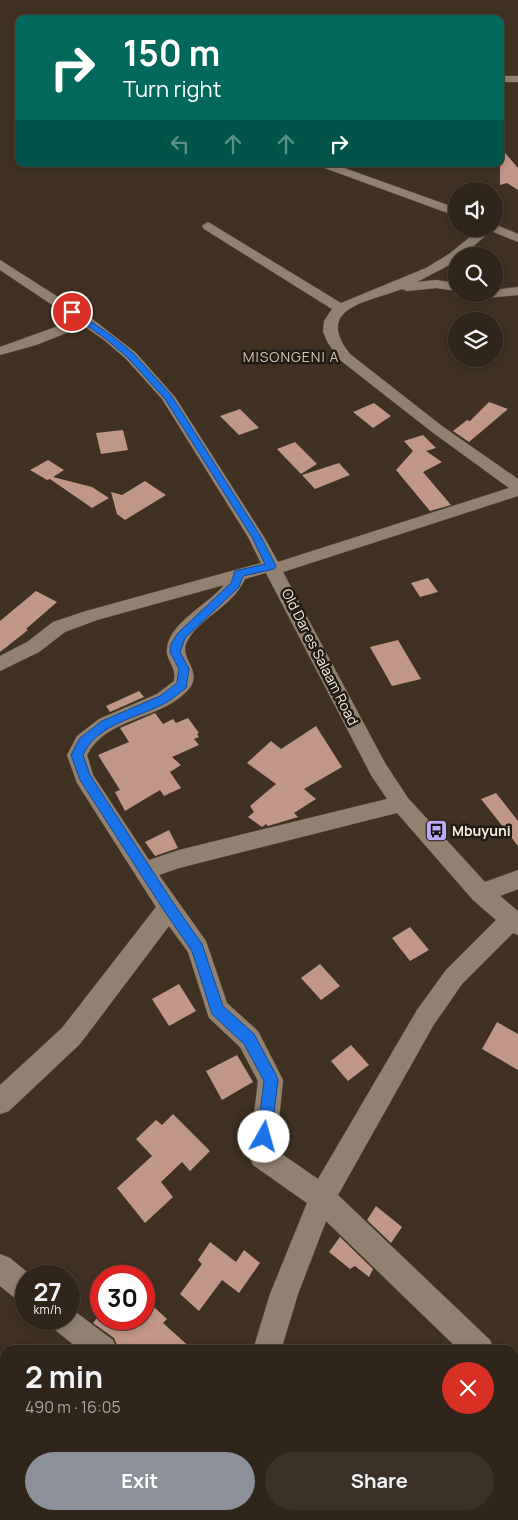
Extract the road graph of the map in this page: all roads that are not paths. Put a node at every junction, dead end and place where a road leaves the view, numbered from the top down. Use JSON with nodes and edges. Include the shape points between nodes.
{"nodes":[{"id":1,"x":504,"y":79,"type":"edge"},
{"id":2,"x":518,"y":79,"type":"edge"},
{"id":3,"x":331,"y":167,"type":"edge"},
{"id":4,"x":448,"y":209,"type":"edge"},
{"id":5,"x":208,"y":226,"type":"dead end"},
{"id":6,"x":503,"y":232,"type":"edge"},
{"id":7,"x":477,"y":237,"type":"edge"},
{"id":8,"x":518,"y":238,"type":"edge"},
{"id":9,"x":0,"y":264,"type":"edge"},
{"id":10,"x":448,"y":286,"type":"edge"},
{"id":11,"x":395,"y":288,"type":"junction"},
{"id":12,"x":518,"y":291,"type":"edge"},
{"id":13,"x":503,"y":294,"type":"edge"},
{"id":14,"x":340,"y":308,"type":"junction"},
{"id":15,"x":86,"y":322,"type":"junction"},
{"id":16,"x":0,"y":351,"type":"edge"},
{"id":17,"x":518,"y":490,"type":"edge"},
{"id":18,"x":273,"y":568,"type":"junction"},
{"id":19,"x":238,"y":574,"type":"junction"},
{"id":20,"x":0,"y":664,"type":"edge"},
{"id":21,"x":401,"y":804,"type":"junction"},
{"id":22,"x":146,"y":870,"type":"junction"},
{"id":23,"x":518,"y":880,"type":"edge"},
{"id":24,"x":480,"y":893,"type":"junction"},
{"id":25,"x":169,"y":908,"type":"junction"},
{"id":26,"x":514,"y":922,"type":"edge"},
{"id":27,"x":0,"y":1102,"type":"edge"},
{"id":28,"x":322,"y":1198,"type":"junction"},
{"id":29,"x":0,"y":1268,"type":"edge"},
{"id":30,"x":15,"y":1280,"type":"edge"},
{"id":31,"x":78,"y":1330,"type":"edge"},
{"id":32,"x":97,"y":1345,"type":"edge"},
{"id":33,"x":269,"y":1345,"type":"edge"},
{"id":34,"x":475,"y":1345,"type":"edge"}],
"edges":[{"from":1,"to":2,"type":"street"},
{"from":3,"to":4,"type":"street"},
{"from":5,"to":14,"type":"street"},
{"from":6,"to":8,"type":"street"},
{"from":7,"to":11,"type":"street","via":[[450,260]]},
{"from":9,"to":15,"type":"street","name":"Old Dar es Salaam Road"},
{"from":10,"to":11,"type":"street"},
{"from":11,"to":14,"type":"street"},
{"from":12,"to":13,"type":"street"},
{"from":14,"to":17,"type":"street","via":[[332,317],[330,328],[333,342],[345,357],[513,483]]},
{"from":15,"to":16,"type":"street"},
{"from":15,"to":18,"type":"street","name":"Old Dar es Salaam Road","via":[[131,356],[168,397]]},
{"from":17,"to":18,"type":"street"},
{"from":18,"to":19,"type":"street"},
{"from":18,"to":21,"type":"street","name":"Old Dar es Salaam Road","via":[[378,769]]},
{"from":19,"to":20,"type":"street","via":[[59,627],[33,647]]},
{"from":19,"to":22,"type":"street","via":[[235,585],[196,621],[177,644],[175,652],[184,669],[182,685],[164,698],[106,724],[84,741],[77,755],[84,777]]},
{"from":21,"to":22,"type":"street"},
{"from":21,"to":24,"type":"street","name":"Old Dar es Salaam Road"},
{"from":22,"to":25,"type":"street"},
{"from":23,"to":24,"type":"street"},
{"from":24,"to":26,"type":"street","name":"Old Dar es Salaam Road"},
{"from":25,"to":27,"type":"street","via":[[71,1036]]},
{"from":25,"to":28,"type":"street","via":[[198,948],[217,1010],[249,1039],[271,1080],[262,1156]]},
{"from":26,"to":28,"type":"street","via":[[454,976],[425,1018]]},
{"from":28,"to":33,"type":"street","via":[[284,1294]]},
{"from":28,"to":34,"type":"street"},
{"from":29,"to":30,"type":"street"},
{"from":31,"to":32,"type":"street"}]}
